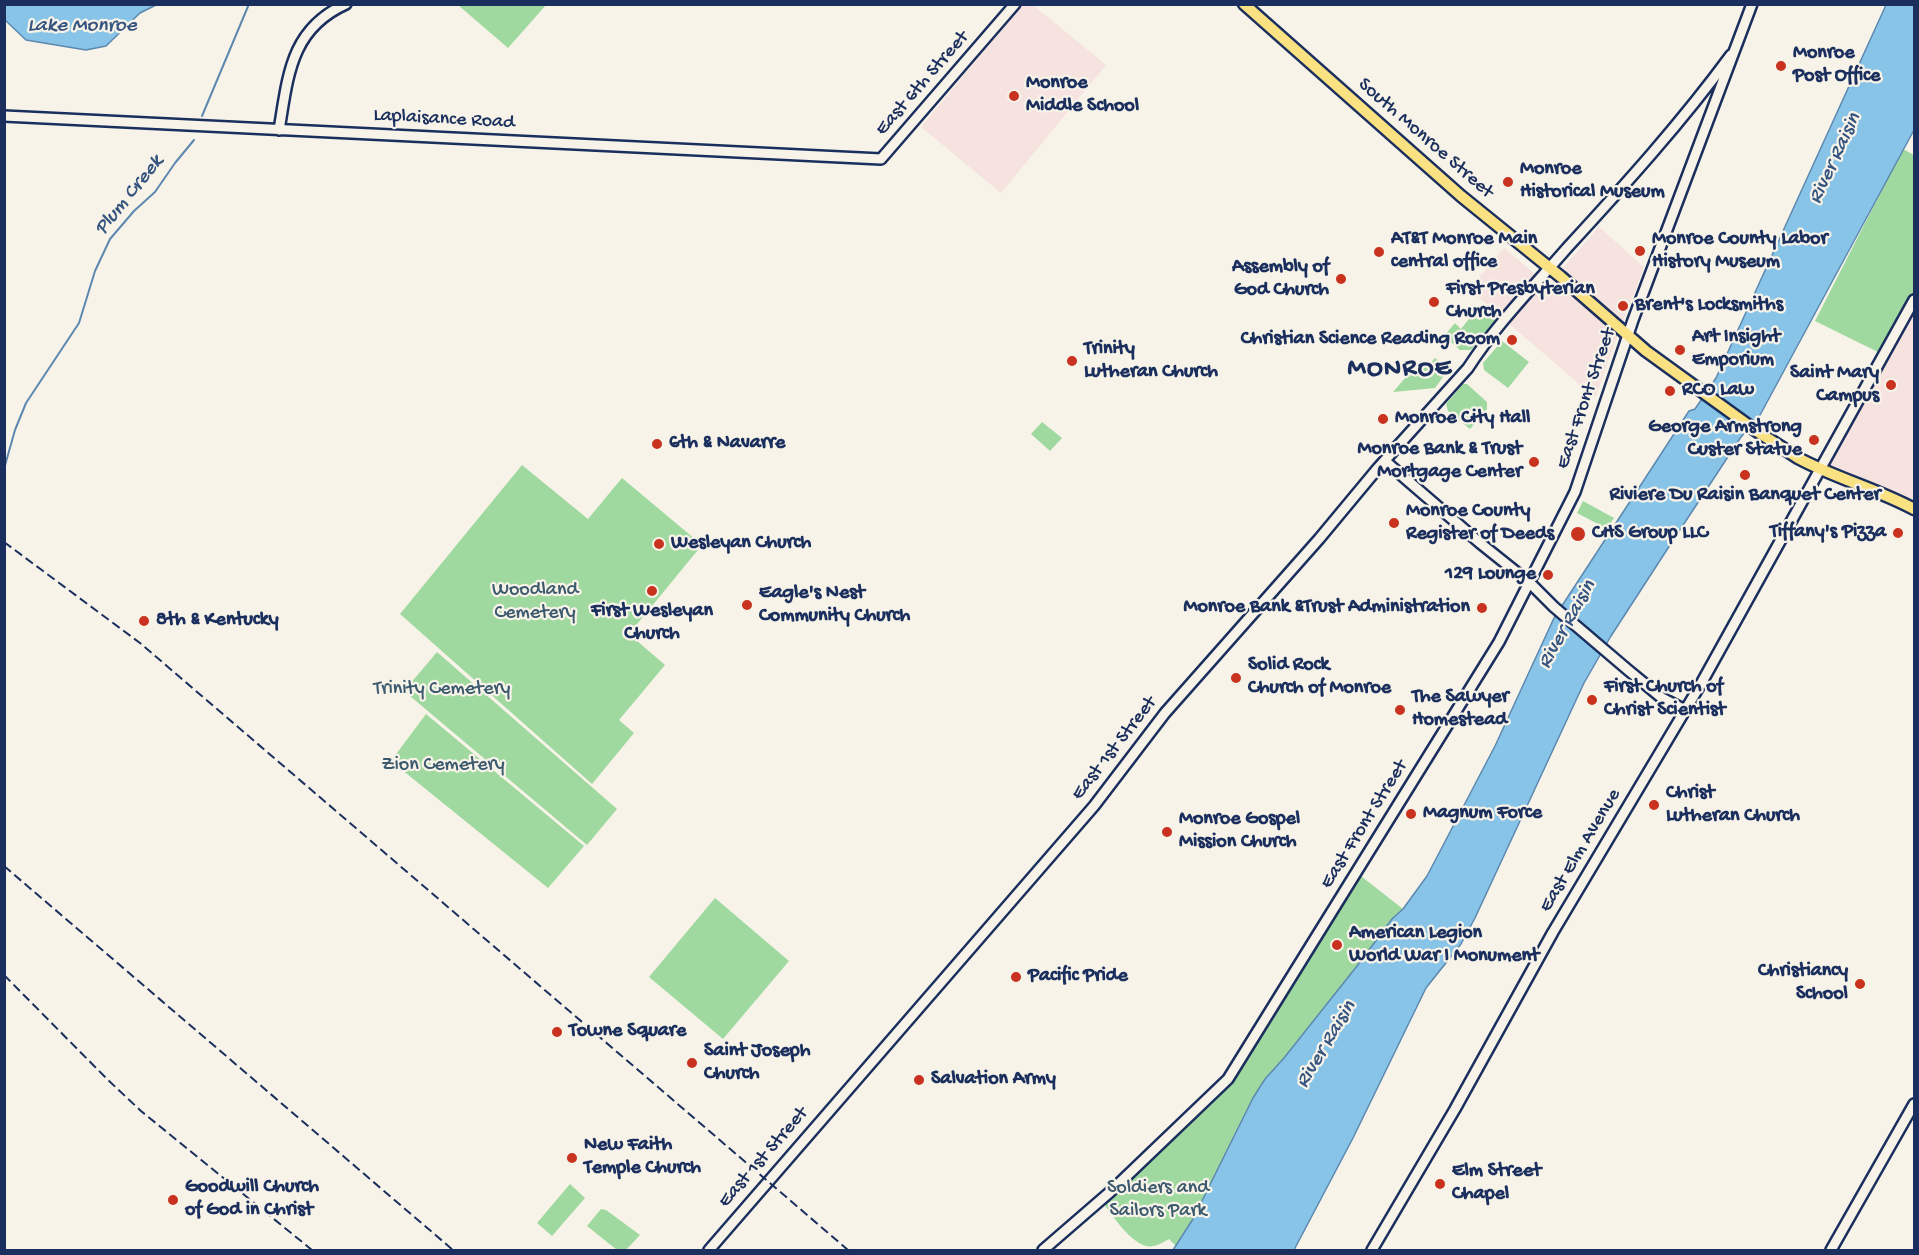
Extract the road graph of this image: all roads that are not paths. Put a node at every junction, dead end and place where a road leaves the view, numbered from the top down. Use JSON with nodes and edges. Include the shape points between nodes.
{"nodes":[{"id":1,"x":346,"y":4,"type":"edge"},
{"id":2,"x":1015,"y":4,"type":"edge"},
{"id":3,"x":1244,"y":4,"type":"edge"},
{"id":4,"x":1752,"y":4,"type":"edge"},
{"id":5,"x":1731,"y":55,"type":"junction"},
{"id":6,"x":4,"y":116,"type":"edge"},
{"id":7,"x":279,"y":130,"type":"junction"},
{"id":8,"x":881,"y":159,"type":"joint"},
{"id":9,"x":1549,"y":269,"type":"junction"},
{"id":10,"x":1914,"y":300,"type":"edge"},
{"id":11,"x":1628,"y":335,"type":"junction"},
{"id":12,"x":1385,"y":461,"type":"junction"},
{"id":13,"x":1820,"y":470,"type":"junction"},
{"id":14,"x":1914,"y":509,"type":"edge"},
{"id":15,"x":1530,"y":583,"type":"junction"},
{"id":16,"x":1685,"y":710,"type":"junction"},
{"id":17,"x":1914,"y":1104,"type":"edge"},
{"id":18,"x":709,"y":1251,"type":"edge"},
{"id":19,"x":1043,"y":1251,"type":"edge"},
{"id":20,"x":1372,"y":1251,"type":"edge"},
{"id":21,"x":1831,"y":1251,"type":"edge"}],
"edges":[{"from":1,"to":7,"type":"street","via":[[326,14],[306,33],[299,46],[288,78]]},
{"from":2,"to":8,"type":"street","name":"East 6th Street"},
{"from":3,"to":9,"type":"main road","name":"South Monroe Street"},
{"from":4,"to":5,"type":"street"},
{"from":5,"to":9,"type":"street","name":"East 1st Street","via":[[1634,174]]},
{"from":5,"to":11,"type":"street","name":"East Front Street"},
{"from":6,"to":7,"type":"street","name":"Laplaisance Road"},
{"from":7,"to":8,"type":"street","name":"Laplaisance Road"},
{"from":9,"to":11,"type":"main road","name":"South Monroe Street"},
{"from":9,"to":12,"type":"street","name":"East 1st Street"},
{"from":10,"to":13,"type":"street","name":"East Elm Avenue"},
{"from":11,"to":13,"type":"main road","name":"South Monroe Street","via":[[1755,430]]},
{"from":11,"to":15,"type":"street","name":"East Front Street","via":[[1575,492]]},
{"from":12,"to":15,"type":"street"},
{"from":12,"to":18,"type":"street","name":"East 1st Street","via":[[1165,713],[1094,806]]},
{"from":13,"to":14,"type":"main road","name":"South Monroe Street"},
{"from":13,"to":16,"type":"street","name":"East Elm Avenue"},
{"from":15,"to":16,"type":"street","via":[[1662,698]]},
{"from":15,"to":19,"type":"street","name":"East Front Street","via":[[1499,642],[1228,1079]]},
{"from":16,"to":20,"type":"street","name":"East Elm Avenue","via":[[1553,932]]},
{"from":17,"to":21,"type":"street"}]}
